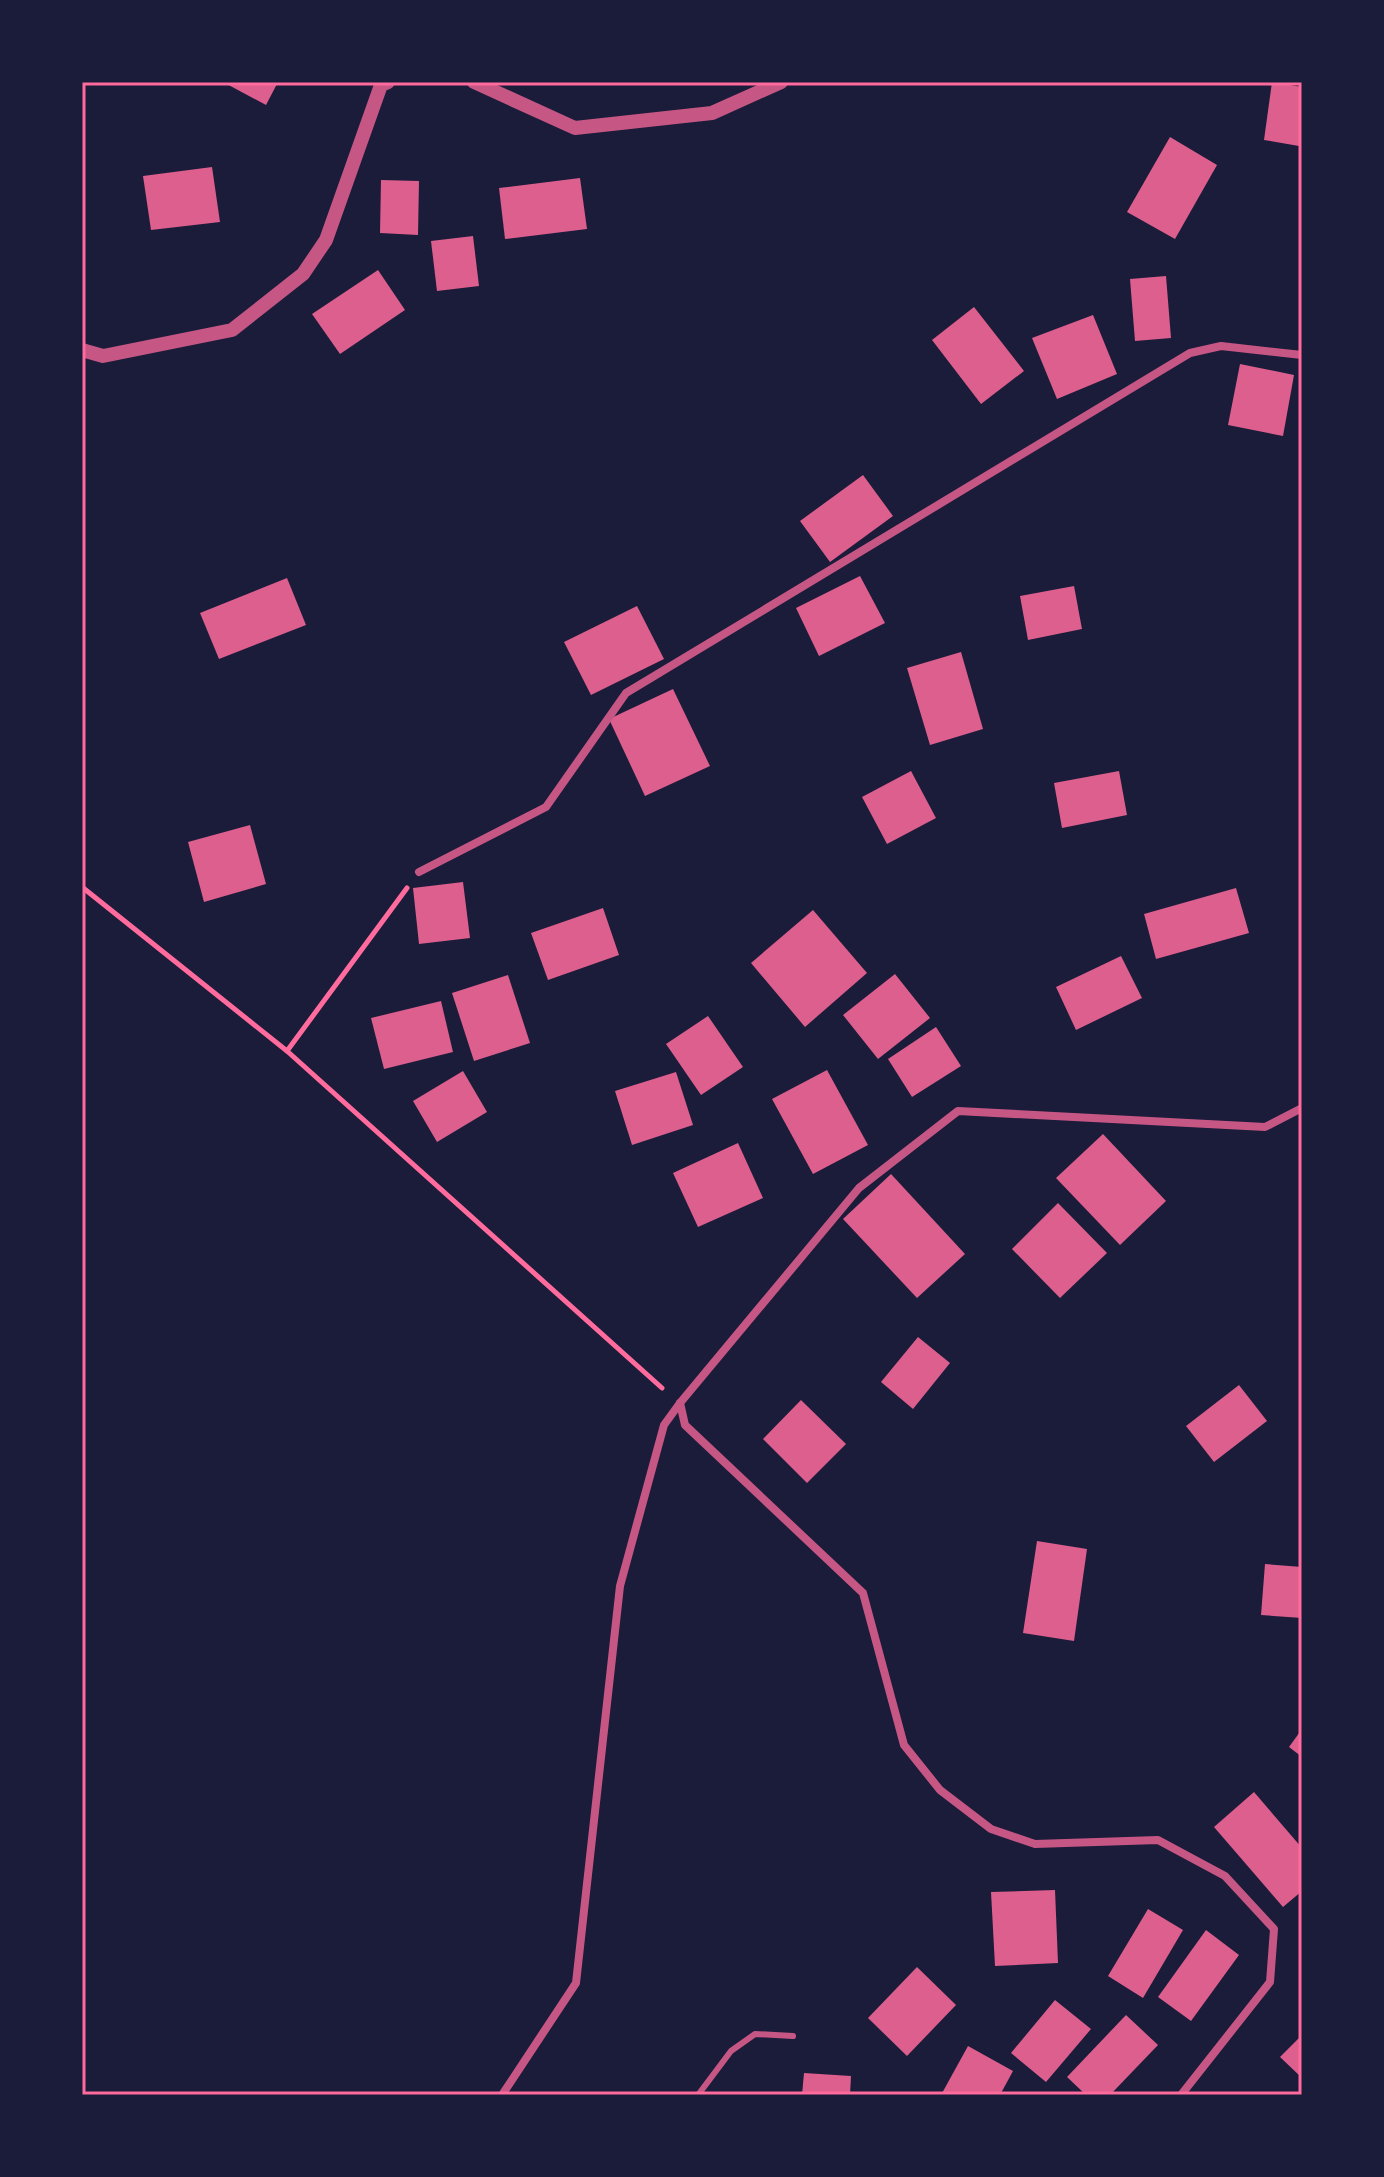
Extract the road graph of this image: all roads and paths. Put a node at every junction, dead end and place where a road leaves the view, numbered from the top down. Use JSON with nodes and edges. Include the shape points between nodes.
{"nodes":[{"id":1,"x":388,"y":82,"type":"edge"},
{"id":2,"x":474,"y":82,"type":"edge"},
{"id":3,"x":781,"y":82,"type":"edge"},
{"id":4,"x":82,"y":350,"type":"edge"},
{"id":5,"x":1302,"y":355,"type":"edge"},
{"id":6,"x":419,"y":872,"type":"joint"},
{"id":7,"x":82,"y":887,"type":"edge"},
{"id":8,"x":287,"y":1051,"type":"junction"},
{"id":9,"x":1302,"y":1108,"type":"edge"},
{"id":10,"x":680,"y":1403,"type":"junction"},
{"id":11,"x":793,"y":2036,"type":"dead end"},
{"id":12,"x":502,"y":2095,"type":"edge"},
{"id":13,"x":698,"y":2095,"type":"edge"},
{"id":14,"x":1181,"y":2095,"type":"edge"}],
"edges":[{"from":1,"to":4,"type":"street","via":[[381,85],[326,240],[303,274],[232,330],[103,356]]},
{"from":2,"to":3,"type":"street","via":[[575,128],[712,113]]},
{"from":5,"to":6,"type":"street","via":[[1221,346],[1190,353],[626,693],[546,807]]},
{"from":6,"to":8,"type":"path"},
{"from":7,"to":8,"type":"path"},
{"from":8,"to":10,"type":"path"},
{"from":9,"to":10,"type":"street","via":[[1265,1127],[958,1111],[859,1188]]},
{"from":10,"to":12,"type":"street","via":[[664,1425],[620,1586],[576,1983]]},
{"from":10,"to":14,"type":"street","via":[[685,1425],[863,1593],[904,1745],[940,1790],[991,1829],[1035,1844],[1158,1840],[1225,1876],[1274,1929],[1270,1982]]},
{"from":11,"to":13,"type":"lane","via":[[755,2034],[731,2051]]}]}
